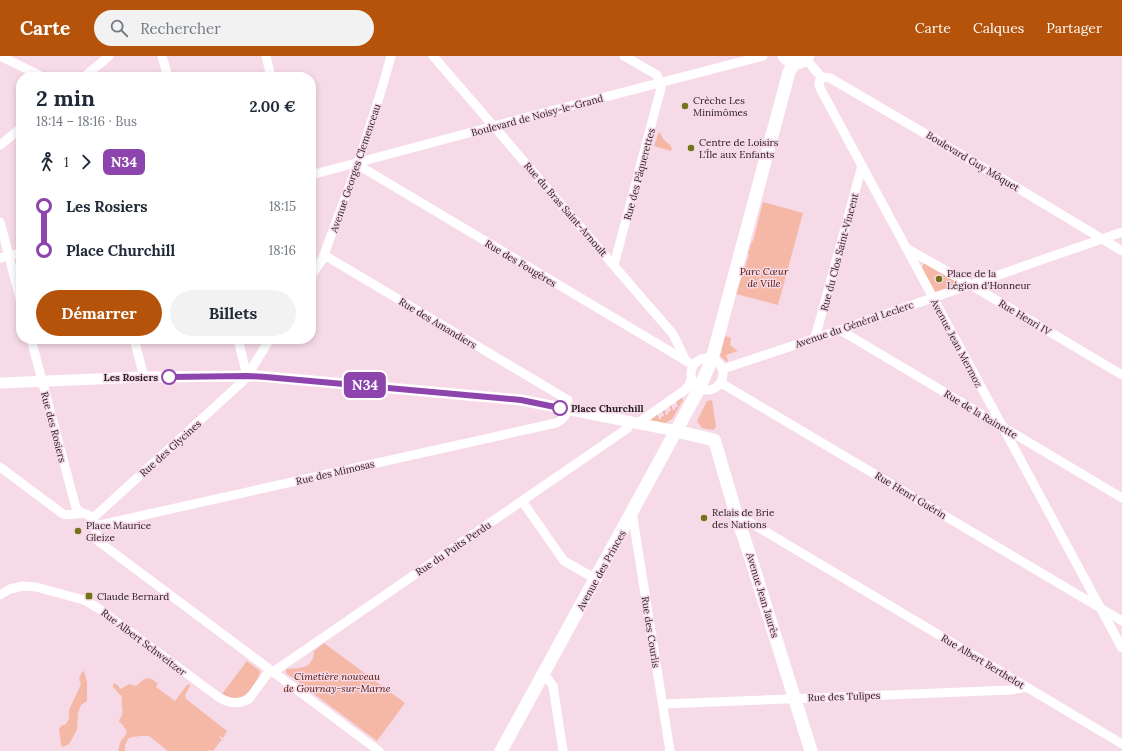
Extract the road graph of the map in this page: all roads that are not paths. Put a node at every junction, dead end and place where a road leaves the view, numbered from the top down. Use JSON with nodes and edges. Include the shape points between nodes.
{"nodes":[{"id":1,"x":0,"y":56,"type":"edge"},
{"id":2,"x":109,"y":56,"type":"edge"},
{"id":3,"x":162,"y":56,"type":"edge"},
{"id":4,"x":266,"y":56,"type":"edge"},
{"id":5,"x":391,"y":56,"type":"edge"},
{"id":6,"x":434,"y":56,"type":"edge"},
{"id":7,"x":624,"y":56,"type":"edge"},
{"id":8,"x":763,"y":56,"type":"edge"},
{"id":9,"x":795,"y":61,"type":"edge"},
{"id":10,"x":33,"y":72,"type":"edge"},
{"id":11,"x":90,"y":72,"type":"edge"},
{"id":12,"x":167,"y":72,"type":"edge"},
{"id":13,"x":270,"y":72,"type":"edge"},
{"id":14,"x":821,"y":77,"type":"junction"},
{"id":15,"x":660,"y":83,"type":"junction"},
{"id":16,"x":494,"y":126,"type":"junction"},
{"id":17,"x":16,"y":132,"type":"edge"},
{"id":18,"x":0,"y":145,"type":"edge"},
{"id":19,"x":358,"y":163,"type":"junction"},
{"id":20,"x":862,"y":166,"type":"junction"},
{"id":21,"x":316,"y":174,"type":"edge"},
{"id":22,"x":0,"y":222,"type":"edge"},
{"id":23,"x":1122,"y":232,"type":"edge"},
{"id":24,"x":1102,"y":239,"type":"junction"},
{"id":25,"x":906,"y":248,"type":"junction"},
{"id":26,"x":1122,"y":251,"type":"edge"},
{"id":27,"x":16,"y":254,"type":"edge"},
{"id":28,"x":324,"y":255,"type":"junction"},
{"id":29,"x":4,"y":257,"type":"edge"},
{"id":30,"x":614,"y":265,"type":"junction"},
{"id":31,"x":316,"y":268,"type":"edge"},
{"id":32,"x":970,"y":285,"type":"junction"},
{"id":33,"x":16,"y":289,"type":"edge"},
{"id":34,"x":933,"y":297,"type":"junction"},
{"id":35,"x":840,"y":330,"type":"junction"},
{"id":36,"x":815,"y":338,"type":"junction"},
{"id":37,"x":32,"y":344,"type":"edge"},
{"id":38,"x":135,"y":344,"type":"edge"},
{"id":39,"x":239,"y":344,"type":"edge"},
{"id":40,"x":267,"y":344,"type":"edge"},
{"id":41,"x":712,"y":358,"type":"junction"},
{"id":42,"x":690,"y":363,"type":"junction"},
{"id":43,"x":723,"y":369,"type":"junction"},
{"id":44,"x":1122,"y":375,"type":"edge"},
{"id":45,"x":247,"y":376,"type":"junction"},
{"id":46,"x":144,"y":377,"type":"junction"},
{"id":47,"x":42,"y":381,"type":"junction"},
{"id":48,"x":0,"y":383,"type":"edge"},
{"id":49,"x":721,"y":383,"type":"junction"},
{"id":50,"x":695,"y":384,"type":"junction"},
{"id":51,"x":553,"y":391,"type":"junction"},
{"id":52,"x":567,"y":405,"type":"junction"},
{"id":53,"x":549,"y":406,"type":"junction"},
{"id":54,"x":636,"y":423,"type":"junction"},
{"id":55,"x":1002,"y":427,"type":"junction"},
{"id":56,"x":676,"y":431,"type":"junction"},
{"id":57,"x":0,"y":466,"type":"edge"},
{"id":58,"x":1122,"y":498,"type":"edge"},
{"id":59,"x":522,"y":501,"type":"junction"},
{"id":60,"x":632,"y":512,"type":"junction"},
{"id":61,"x":81,"y":513,"type":"junction"},
{"id":62,"x":736,"y":514,"type":"junction"},
{"id":63,"x":94,"y":523,"type":"junction"},
{"id":64,"x":596,"y":578,"type":"junction"},
{"id":65,"x":0,"y":594,"type":"edge"},
{"id":66,"x":1100,"y":608,"type":"junction"},
{"id":67,"x":1122,"y":621,"type":"edge"},
{"id":68,"x":1122,"y":648,"type":"edge"},
{"id":69,"x":272,"y":671,"type":"junction"},
{"id":70,"x":543,"y":676,"type":"junction"},
{"id":71,"x":1026,"y":687,"type":"junction"},
{"id":72,"x":794,"y":698,"type":"junction"},
{"id":73,"x":663,"y":704,"type":"junction"},
{"id":74,"x":1122,"y":744,"type":"edge"},
{"id":75,"x":379,"y":751,"type":"edge"},
{"id":76,"x":501,"y":751,"type":"edge"},
{"id":77,"x":563,"y":751,"type":"edge"},
{"id":78,"x":670,"y":751,"type":"edge"},
{"id":79,"x":811,"y":751,"type":"edge"}],
"edges":[{"from":1,"to":10,"type":"street"},
{"from":2,"to":11,"type":"street"},
{"from":3,"to":12,"type":"street"},
{"from":4,"to":13,"type":"street"},
{"from":5,"to":19,"type":"street","name":"Avenue Georges Clemenceau"},
{"from":6,"to":16,"type":"street","name":"Rue du Bras Saint-Arnoult"},
{"from":7,"to":15,"type":"street","via":[[657,75]]},
{"from":8,"to":15,"type":"street","name":"Boulevard de Noisy-le-Grand"},
{"from":9,"to":14,"type":"street"},
{"from":9,"to":41,"type":"main road","name":"Avenue des Princes"},
{"from":14,"to":20,"type":"street","name":"Avenue Jean Mermoz","via":[[820,88]]},
{"from":14,"to":24,"type":"street","name":"Boulevard Guy Môquet","via":[[830,78]]},
{"from":15,"to":16,"type":"street","name":"Boulevard de Noisy-le-Grand"},
{"from":15,"to":30,"type":"street","name":"Rue des Pâquerettes","via":[[660,94]]},
{"from":16,"to":19,"type":"street","name":"Boulevard de Noisy-le-Grand"},
{"from":16,"to":30,"type":"street","name":"Rue du Bras Saint-Arnoult"},
{"from":17,"to":18,"type":"street"},
{"from":19,"to":21,"type":"street","name":"Boulevard de Noisy-le-Grand"},
{"from":19,"to":28,"type":"street","name":"Avenue Georges Clemenceau"},
{"from":19,"to":42,"type":"street","name":"Rue des Fougères"},
{"from":20,"to":25,"type":"street","name":"Avenue Jean Mermoz"},
{"from":20,"to":36,"type":"street","name":"Rue du Clos Saint-Vincent"},
{"from":22,"to":29,"type":"street"},
{"from":23,"to":24,"type":"street","name":"Avenue du Général Leclerc"},
{"from":24,"to":26,"type":"street","name":"Boulevard Guy Môquet"},
{"from":24,"to":32,"type":"street","name":"Avenue du Général Leclerc"},
{"from":25,"to":32,"type":"street","name":"Rue Henri IV"},
{"from":25,"to":34,"type":"street","name":"Avenue Jean Mermoz"},
{"from":27,"to":29,"type":"street"},
{"from":28,"to":31,"type":"street","name":"Avenue Georges Clemenceau"},
{"from":28,"to":51,"type":"street","name":"Rue des Amandiers"},
{"from":29,"to":33,"type":"street"},
{"from":30,"to":42,"type":"street","name":"Rue du Bras Saint-Arnoult","via":[[673,334]]},
{"from":32,"to":34,"type":"street","name":"Avenue du Général Leclerc"},
{"from":32,"to":44,"type":"street","name":"Rue Henri IV"},
{"from":34,"to":35,"type":"street","name":"Avenue du Général Leclerc"},
{"from":34,"to":55,"type":"street","name":"Avenue Jean Mermoz"},
{"from":35,"to":36,"type":"street","name":"Avenue du Général Leclerc"},
{"from":35,"to":55,"type":"street","name":"Rue de la Rainette"},
{"from":36,"to":43,"type":"street","name":"Avenue du Général Leclerc"},
{"from":37,"to":47,"type":"street","name":"Rue des Rosiers"},
{"from":38,"to":46,"type":"street"},
{"from":39,"to":45,"type":"street"},
{"from":40,"to":45,"type":"street"},
{"from":41,"to":42,"type":"street"},
{"from":41,"to":43,"type":"street"},
{"from":41,"to":50,"type":"main road","name":"Avenue des Princes"},
{"from":42,"to":50,"type":"street"},
{"from":43,"to":49,"type":"street"},
{"from":45,"to":46,"type":"street"},
{"from":45,"to":53,"type":"street","via":[[521,400]]},
{"from":45,"to":63,"type":"street","name":"Rue des Glycines"},
{"from":46,"to":47,"type":"street"},
{"from":47,"to":48,"type":"street"},
{"from":47,"to":61,"type":"street","name":"Rue des Rosiers","via":[[76,508]]},
{"from":49,"to":50,"type":"street","via":[[714,389],[704,390]]},
{"from":49,"to":66,"type":"street","name":"Rue Henri Guérin"},
{"from":50,"to":54,"type":"street","name":"Rue du Puits Perdu"},
{"from":50,"to":56,"type":"main road","name":"Avenue des Princes"},
{"from":51,"to":52,"type":"street","name":"Rue des Amandiers"},
{"from":51,"to":53,"type":"street"},
{"from":52,"to":53,"type":"street"},
{"from":52,"to":54,"type":"street"},
{"from":52,"to":63,"type":"street","name":"Rue des Mimosas","via":[[566,415],[556,423]]},
{"from":54,"to":56,"type":"street"},
{"from":54,"to":59,"type":"street","name":"Rue du Puits Perdu"},
{"from":55,"to":58,"type":"street","name":"Rue de la Rainette"},
{"from":55,"to":66,"type":"street","name":"Avenue Jean Mermoz"},
{"from":56,"to":60,"type":"main road","name":"Avenue des Princes"},
{"from":56,"to":62,"type":"main road","name":"Avenue Jean Jaurès","via":[[714,440]]},
{"from":57,"to":61,"type":"street","via":[[63,514]]},
{"from":59,"to":64,"type":"street","via":[[564,561]]},
{"from":59,"to":69,"type":"street","name":"Rue du Puits Perdu"},
{"from":60,"to":64,"type":"main road","name":"Avenue des Princes"},
{"from":60,"to":73,"type":"street","name":"Rue des Courlis"},
{"from":61,"to":63,"type":"street","via":[[86,514]]},
{"from":62,"to":71,"type":"street","name":"Rue Albert Berthelot"},
{"from":62,"to":72,"type":"main road","name":"Avenue Jean Jaurès"},
{"from":63,"to":69,"type":"street","via":[[96,537],[100,542]]},
{"from":64,"to":70,"type":"main road","name":"Avenue des Princes"},
{"from":65,"to":69,"type":"street","name":"Rue Albert Schweitzer","via":[[24,586],[84,600],[226,701],[246,701]]},
{"from":66,"to":67,"type":"street","name":"Rue Henri Guérin"},
{"from":66,"to":68,"type":"street","name":"Avenue Jean Mermoz"},
{"from":69,"to":75,"type":"street"},
{"from":70,"to":76,"type":"main road","name":"Avenue des Princes"},
{"from":70,"to":77,"type":"street","via":[[553,686]]},
{"from":71,"to":72,"type":"street","name":"Rue des Tulipes","via":[[1012,690]]},
{"from":71,"to":74,"type":"street","name":"Rue Albert Berthelot"},
{"from":72,"to":73,"type":"street","name":"Rue des Tulipes"},
{"from":72,"to":79,"type":"main road","name":"Avenue Jean Jaurès"},
{"from":73,"to":78,"type":"street","name":"Rue des Courlis"}]}
